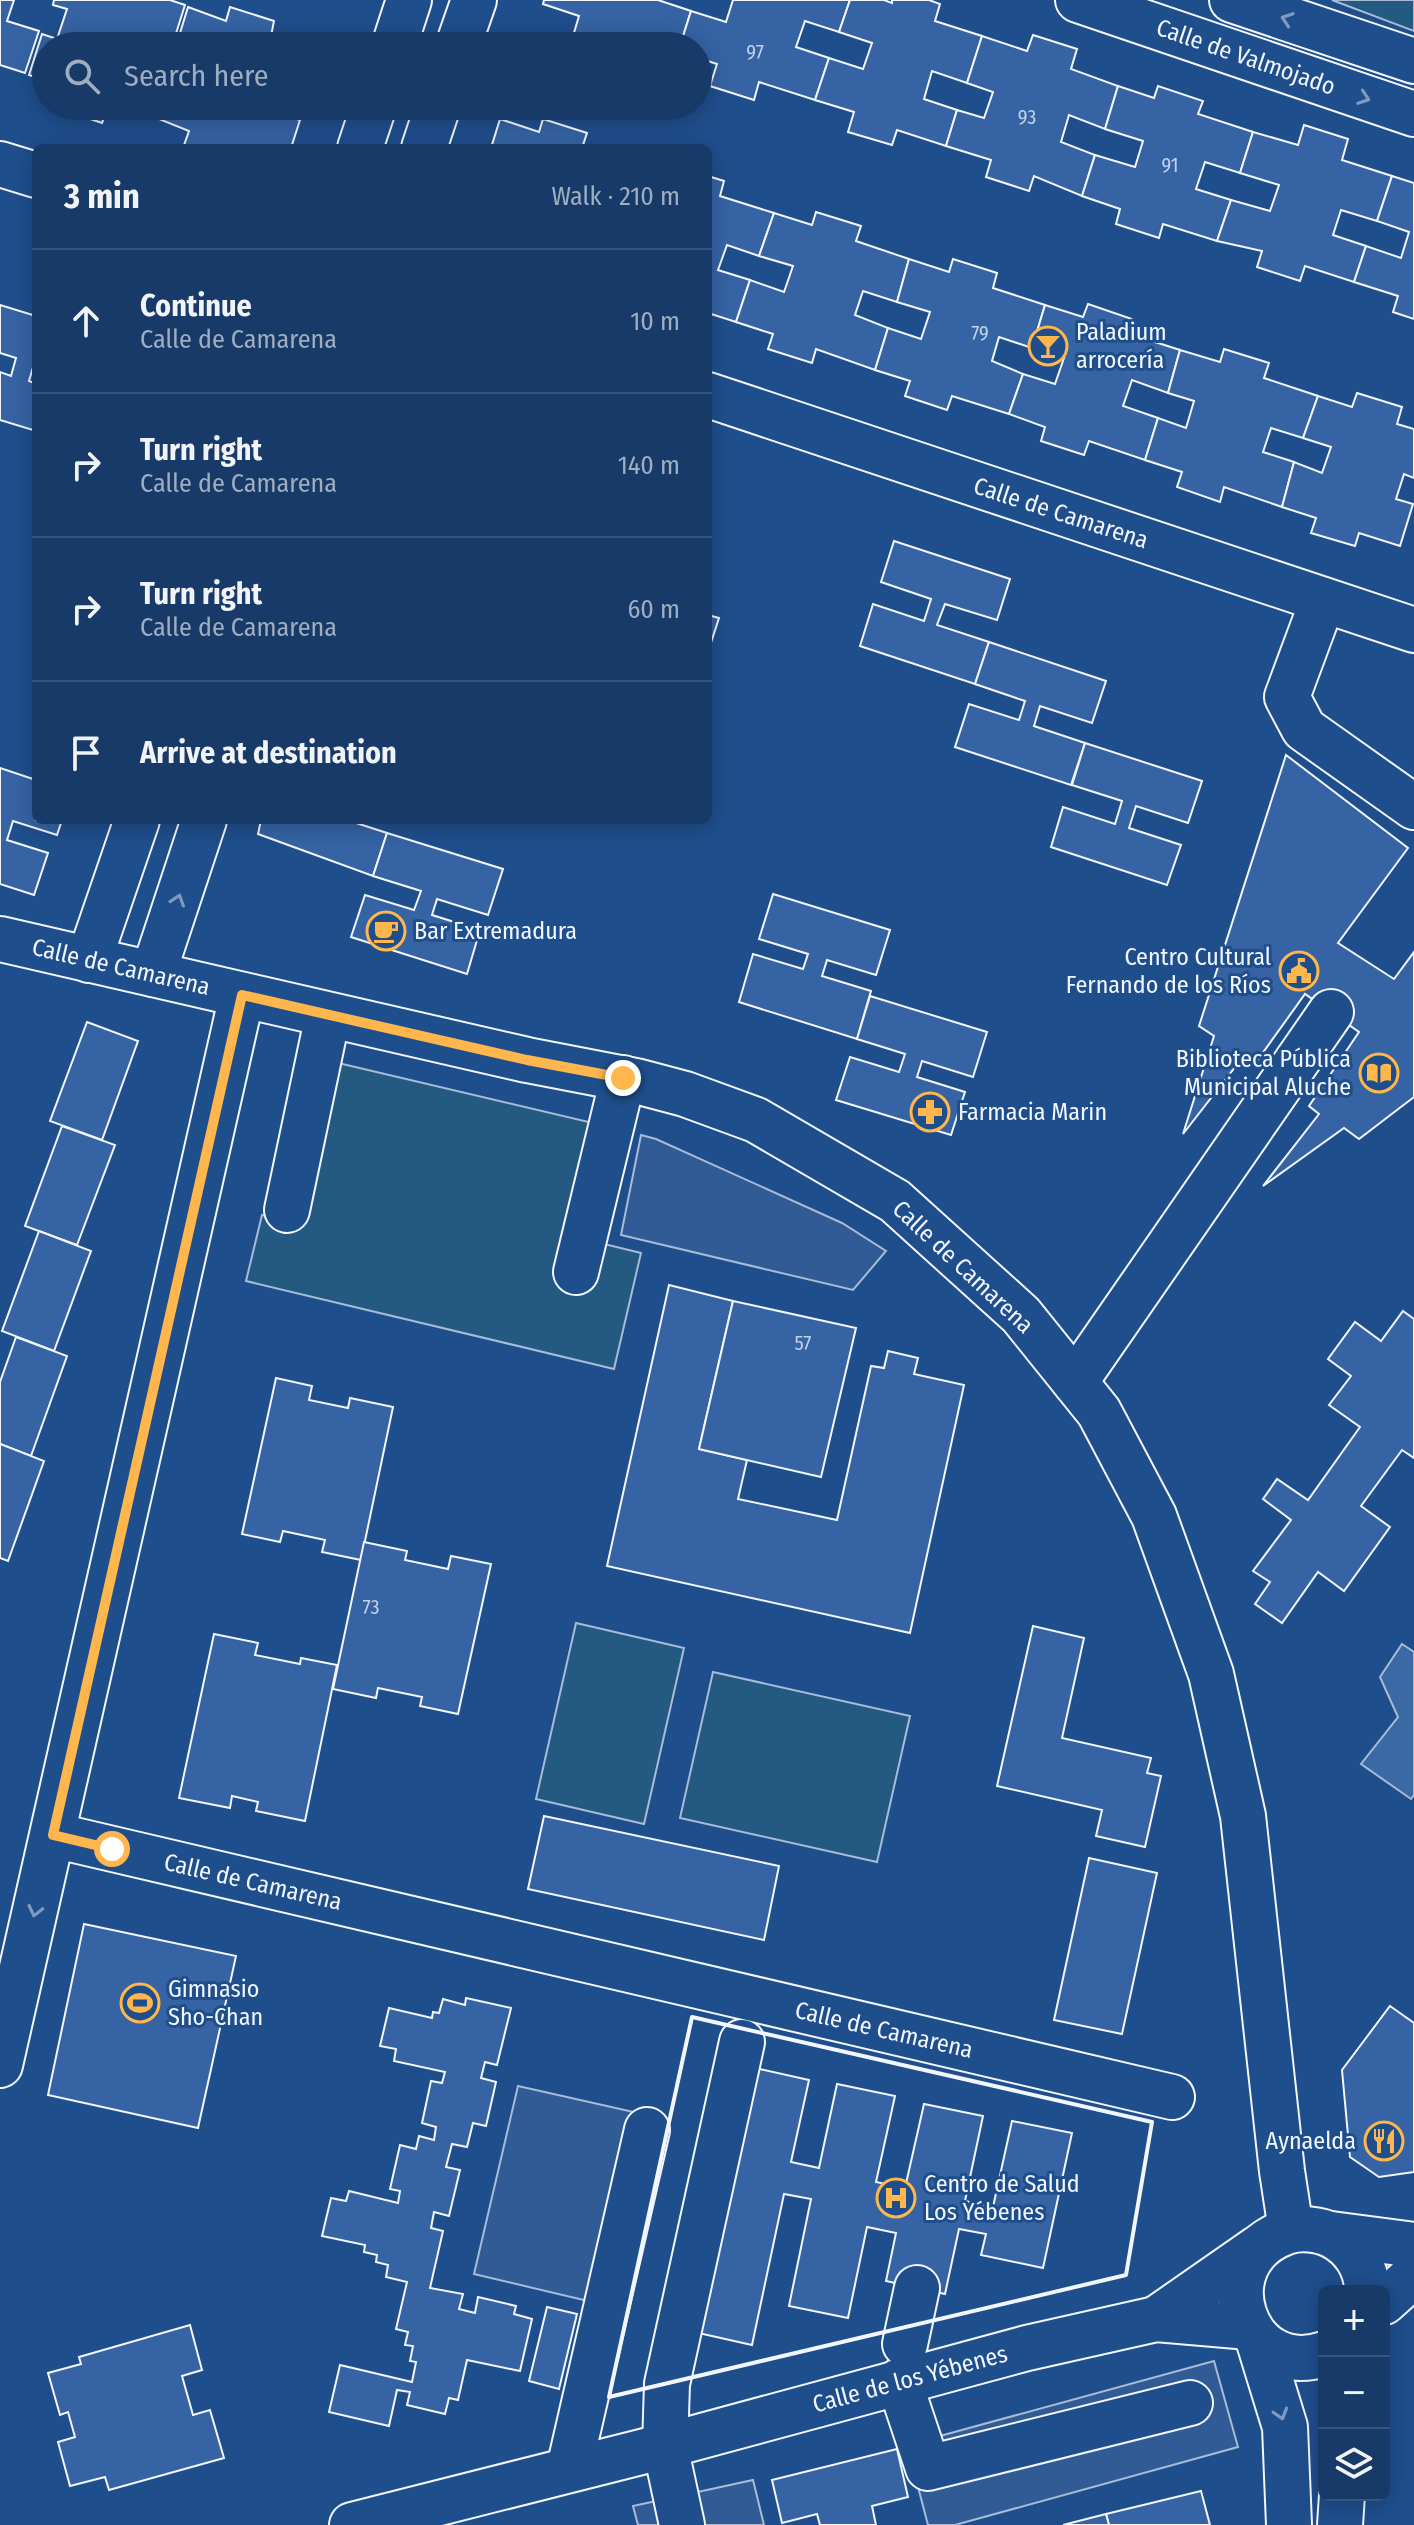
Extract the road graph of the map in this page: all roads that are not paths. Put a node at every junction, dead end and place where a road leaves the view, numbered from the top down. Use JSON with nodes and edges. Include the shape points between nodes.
{"nodes":[{"id":1,"x":409,"y":0,"type":"edge"},
{"id":2,"x":474,"y":0,"type":"edge"},
{"id":3,"x":1078,"y":0,"type":"edge"},
{"id":4,"x":1232,"y":0,"type":"edge"},
{"id":5,"x":399,"y":32,"type":"edge"},
{"id":6,"x":463,"y":32,"type":"edge"},
{"id":7,"x":1414,"y":61,"type":"edge"},
{"id":8,"x":1414,"y":114,"type":"edge"},
{"id":9,"x":369,"y":120,"type":"edge"},
{"id":10,"x":433,"y":120,"type":"edge"},
{"id":11,"x":361,"y":144,"type":"edge"},
{"id":12,"x":425,"y":144,"type":"edge"},
{"id":13,"x":0,"y":164,"type":"edge"},
{"id":14,"x":32,"y":174,"type":"edge"},
{"id":15,"x":712,"y":396,"type":"edge"},
{"id":16,"x":1323,"y":600,"type":"junction"},
{"id":17,"x":1414,"y":630,"type":"edge"},
{"id":18,"x":1414,"y":807,"type":"edge"},
{"id":19,"x":136,"y":824,"type":"edge"},
{"id":20,"x":203,"y":824,"type":"edge"},
{"id":21,"x":0,"y":939,"type":"edge"},
{"id":22,"x":89,"y":960,"type":"junction"},
{"id":23,"x":153,"y":974,"type":"junction"},
{"id":24,"x":242,"y":995,"type":"junction"},
{"id":25,"x":1331,"y":1012,"type":"dead end"},
{"id":26,"x":328,"y":1015,"type":"junction"},
{"id":27,"x":623,"y":1078,"type":"junction"},
{"id":28,"x":287,"y":1210,"type":"dead end"},
{"id":29,"x":576,"y":1272,"type":"dead end"},
{"id":30,"x":1075,"y":1382,"type":"junction"},
{"id":31,"x":53,"y":1835,"type":"junction"},
{"id":32,"x":742,"y":2042,"type":"dead end"},
{"id":33,"x":0,"y":2065,"type":"edge"},
{"id":34,"x":1172,"y":2097,"type":"dead end"},
{"id":35,"x":647,"y":2130,"type":"dead end"},
{"id":36,"x":1293,"y":2238,"type":"junction"},
{"id":37,"x":1414,"y":2245,"type":"edge"},
{"id":38,"x":1414,"y":2275,"type":"edge"},
{"id":39,"x":1367,"y":2285,"type":"edge"},
{"id":40,"x":917,"y":2288,"type":"dead end"},
{"id":41,"x":1390,"y":2297,"type":"edge"},
{"id":42,"x":1156,"y":2319,"type":"junction"},
{"id":43,"x":1254,"y":2333,"type":"junction"},
{"id":44,"x":1318,"y":2356,"type":"edge"},
{"id":45,"x":902,"y":2363,"type":"junction"},
{"id":46,"x":1190,"y":2403,"type":"dead end"},
{"id":47,"x":665,"y":2446,"type":"junction"},
{"id":48,"x":569,"y":2469,"type":"junction"},
{"id":49,"x":1342,"y":2501,"type":"edge"},
{"id":50,"x":477,"y":2510,"type":"edge"},
{"id":51,"x":352,"y":2525,"type":"edge"},
{"id":52,"x":682,"y":2525,"type":"edge"},
{"id":53,"x":1289,"y":2525,"type":"edge"},
{"id":54,"x":1340,"y":2525,"type":"edge"}],
"edges":[{"from":1,"to":5,"type":"street"},
{"from":2,"to":6,"type":"street"},
{"from":3,"to":8,"type":"street","name":"Calle de Valmojado","one_way":true},
{"from":7,"to":4,"type":"street","name":"Calle de Valmojado","one_way":true},
{"from":9,"to":11,"type":"street"},
{"from":10,"to":12,"type":"street"},
{"from":13,"to":14,"type":"street"},
{"from":15,"to":16,"type":"street","name":"Calle de Camarena"},
{"from":16,"to":17,"type":"street","name":"Calle de Camarena"},
{"from":16,"to":18,"type":"street","via":[[1287,697],[1304,729]]},
{"from":19,"to":22,"type":"street"},
{"from":23,"to":20,"type":"street","one_way":true},
{"from":21,"to":22,"type":"street","name":"Calle de Camarena"},
{"from":22,"to":23,"type":"street","name":"Calle de Camarena"},
{"from":23,"to":24,"type":"street","name":"Calle de Camarena"},
{"from":24,"to":26,"type":"street","name":"Calle de Camarena"},
{"from":24,"to":31,"type":"street","name":"Calle de Camarena"},
{"from":25,"to":30,"type":"street"},
{"from":26,"to":27,"type":"street","name":"Calle de Camarena"},
{"from":26,"to":28,"type":"street"},
{"from":27,"to":29,"type":"street"},
{"from":27,"to":30,"type":"street","name":"Calle de Camarena","via":[[756,1120],[895,1201],[1021,1315]]},
{"from":30,"to":36,"type":"street","name":"Calle de Camarena","via":[[1099,1412],[1154,1516],[1211,1674],[1243,1816]]},
{"from":31,"to":33,"type":"street","one_way":true},
{"from":31,"to":34,"type":"street","name":"Calle de Camarena"},
{"from":32,"to":47,"type":"street","via":[[667,2384]]},
{"from":35,"to":48,"type":"street"},
{"from":36,"to":37,"type":"street"},
{"from":36,"to":39,"type":"street","via":[[1348,2246]]},
{"from":36,"to":42,"type":"street","name":"Calle de los Yébenes"},
{"from":36,"to":43,"type":"street","via":[[1248,2262],[1241,2278],[1242,2312]]},
{"from":38,"to":41,"type":"street"},
{"from":40,"to":45,"type":"street"},
{"from":42,"to":43,"type":"street","name":"Calle de los Yébenes"},
{"from":42,"to":45,"type":"street","name":"Calle de los Yébenes","via":[[1027,2348]]},
{"from":43,"to":44,"type":"street","via":[[1275,2351]]},
{"from":43,"to":53,"type":"street","one_way":true,"via":[[1285,2427]]},
{"from":45,"to":46,"type":"street","via":[[928,2468]]},
{"from":45,"to":47,"type":"street","name":"Calle de los Yébenes"},
{"from":47,"to":48,"type":"street","name":"Calle de los Yébenes"},
{"from":47,"to":52,"type":"street"},
{"from":48,"to":50,"type":"street","name":"Calle de los Yébenes"},
{"from":49,"to":54,"type":"street"},
{"from":50,"to":51,"type":"street","name":"Calle de los Yébenes"}]}
